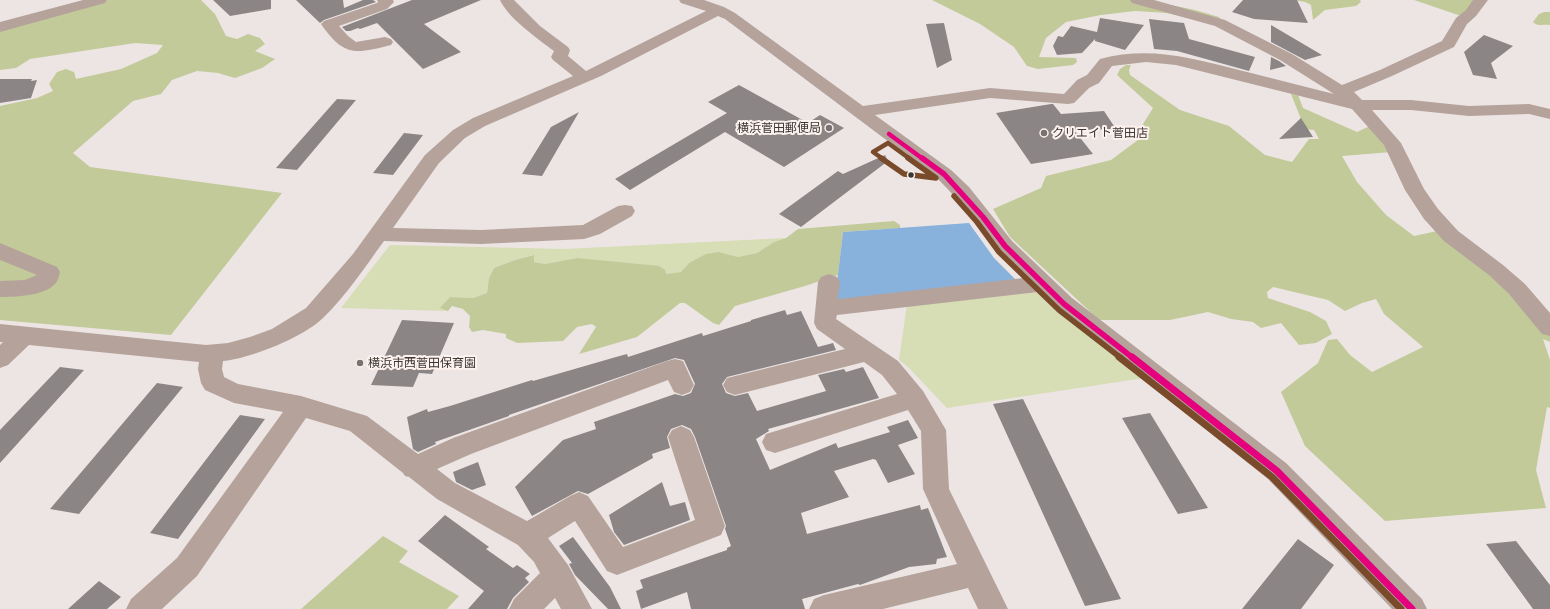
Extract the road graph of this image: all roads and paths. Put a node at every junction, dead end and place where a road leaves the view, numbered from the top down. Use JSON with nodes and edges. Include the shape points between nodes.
{"nodes":[{"id":1,"x":100,"y":0,"type":"edge"},
{"id":2,"x":384,"y":0,"type":"edge"},
{"id":3,"x":507,"y":0,"type":"edge"},
{"id":4,"x":686,"y":0,"type":"edge"},
{"id":5,"x":1137,"y":0,"type":"edge"},
{"id":6,"x":1481,"y":0,"type":"edge"},
{"id":7,"x":1178,"y":5,"type":"edge"},
{"id":8,"x":719,"y":10,"type":"junction"},
{"id":9,"x":0,"y":28,"type":"edge"},
{"id":10,"x":385,"y":42,"type":"dead end"},
{"id":11,"x":584,"y":77,"type":"junction"},
{"id":12,"x":1342,"y":92,"type":"junction"},
{"id":13,"x":1358,"y":105,"type":"junction"},
{"id":14,"x":859,"y":112,"type":"junction"},
{"id":15,"x":1550,"y":114,"type":"edge"},
{"id":16,"x":625,"y":211,"type":"dead end"},
{"id":17,"x":378,"y":234,"type":"junction"},
{"id":18,"x":0,"y":250,"type":"edge"},
{"id":19,"x":828,"y":282,"type":"dead end"},
{"id":20,"x":1043,"y":284,"type":"junction"},
{"id":21,"x":0,"y":289,"type":"edge"},
{"id":22,"x":826,"y":308,"type":"junction"},
{"id":23,"x":1550,"y":328,"type":"edge"},
{"id":24,"x":0,"y":333,"type":"edge"},
{"id":25,"x":24,"y":336,"type":"junction"},
{"id":26,"x":867,"y":352,"type":"junction"},
{"id":27,"x":212,"y":353,"type":"junction"},
{"id":28,"x":0,"y":359,"type":"edge"},
{"id":29,"x":682,"y":385,"type":"dead end"},
{"id":30,"x":735,"y":385,"type":"dead end"},
{"id":31,"x":914,"y":398,"type":"junction"},
{"id":32,"x":301,"y":406,"type":"junction"},
{"id":33,"x":681,"y":437,"type":"dead end"},
{"id":34,"x":775,"y":442,"type":"dead end"},
{"id":35,"x":414,"y":468,"type":"junction"},
{"id":36,"x":528,"y":536,"type":"junction"},
{"id":37,"x":976,"y":573,"type":"junction"},
{"id":38,"x":558,"y":575,"type":"junction"},
{"id":39,"x":141,"y":609,"type":"edge"},
{"id":40,"x":524,"y":609,"type":"edge"},
{"id":41,"x":577,"y":609,"type":"edge"},
{"id":42,"x":824,"y":609,"type":"edge"},
{"id":43,"x":993,"y":609,"type":"edge"},
{"id":44,"x":1412,"y":609,"type":"edge"}],
"edges":[{"from":1,"to":9,"type":"street"},
{"from":2,"to":10,"type":"street","via":[[387,2],[382,6],[329,24],[346,45],[358,48]]},
{"from":3,"to":11,"type":"street","via":[[535,29],[562,50],[559,57]]},
{"from":4,"to":8,"type":"street"},
{"from":5,"to":7,"type":"street"},
{"from":6,"to":12,"type":"street","via":[[1471,14],[1461,21],[1448,44]]},
{"from":7,"to":12,"type":"street","via":[[1220,23],[1286,57]]},
{"from":8,"to":11,"type":"street"},
{"from":8,"to":14,"type":"street"},
{"from":11,"to":17,"type":"street","via":[[479,122],[459,134],[432,159]]},
{"from":12,"to":13,"type":"street"},
{"from":13,"to":14,"type":"street","via":[[1178,61],[1141,56],[1106,62],[1093,79],[1083,84],[1068,99],[990,93]]},
{"from":13,"to":15,"type":"street","via":[[1411,105],[1469,112],[1529,109]]},
{"from":13,"to":23,"type":"street","via":[[1392,143],[1415,190],[1431,214],[1451,236],[1517,289]]},
{"from":14,"to":20,"type":"street","via":[[944,174],[1006,246]]},
{"from":16,"to":17,"type":"street","via":[[584,232],[481,237]]},
{"from":17,"to":27,"type":"street","via":[[314,314],[280,335],[254,345],[228,352]]},
{"from":18,"to":21,"type":"street","via":[[48,272],[47,279],[39,284],[15,290]]},
{"from":19,"to":22,"type":"street"},
{"from":20,"to":22,"type":"street"},
{"from":20,"to":44,"type":"street","via":[[1064,304],[1277,471]]},
{"from":22,"to":26,"type":"street","via":[[825,323]]},
{"from":24,"to":25,"type":"street"},
{"from":25,"to":27,"type":"street"},
{"from":25,"to":28,"type":"street"},
{"from":26,"to":30,"type":"street"},
{"from":26,"to":31,"type":"street","via":[[890,368]]},
{"from":27,"to":32,"type":"street","via":[[210,369],[213,383],[234,393]]},
{"from":29,"to":35,"type":"street","via":[[675,368],[462,446]]},
{"from":31,"to":34,"type":"street"},
{"from":31,"to":37,"type":"street","via":[[933,430],[936,489]]},
{"from":32,"to":35,"type":"street","via":[[358,422]]},
{"from":32,"to":39,"type":"street","via":[[187,567]]},
{"from":33,"to":36,"type":"street","via":[[711,526],[617,562],[579,504]]},
{"from":35,"to":36,"type":"street","via":[[446,491]]},
{"from":36,"to":38,"type":"street","via":[[544,553]]},
{"from":37,"to":42,"type":"street"},
{"from":37,"to":43,"type":"street"},
{"from":38,"to":40,"type":"street"},
{"from":38,"to":41,"type":"street"}]}
